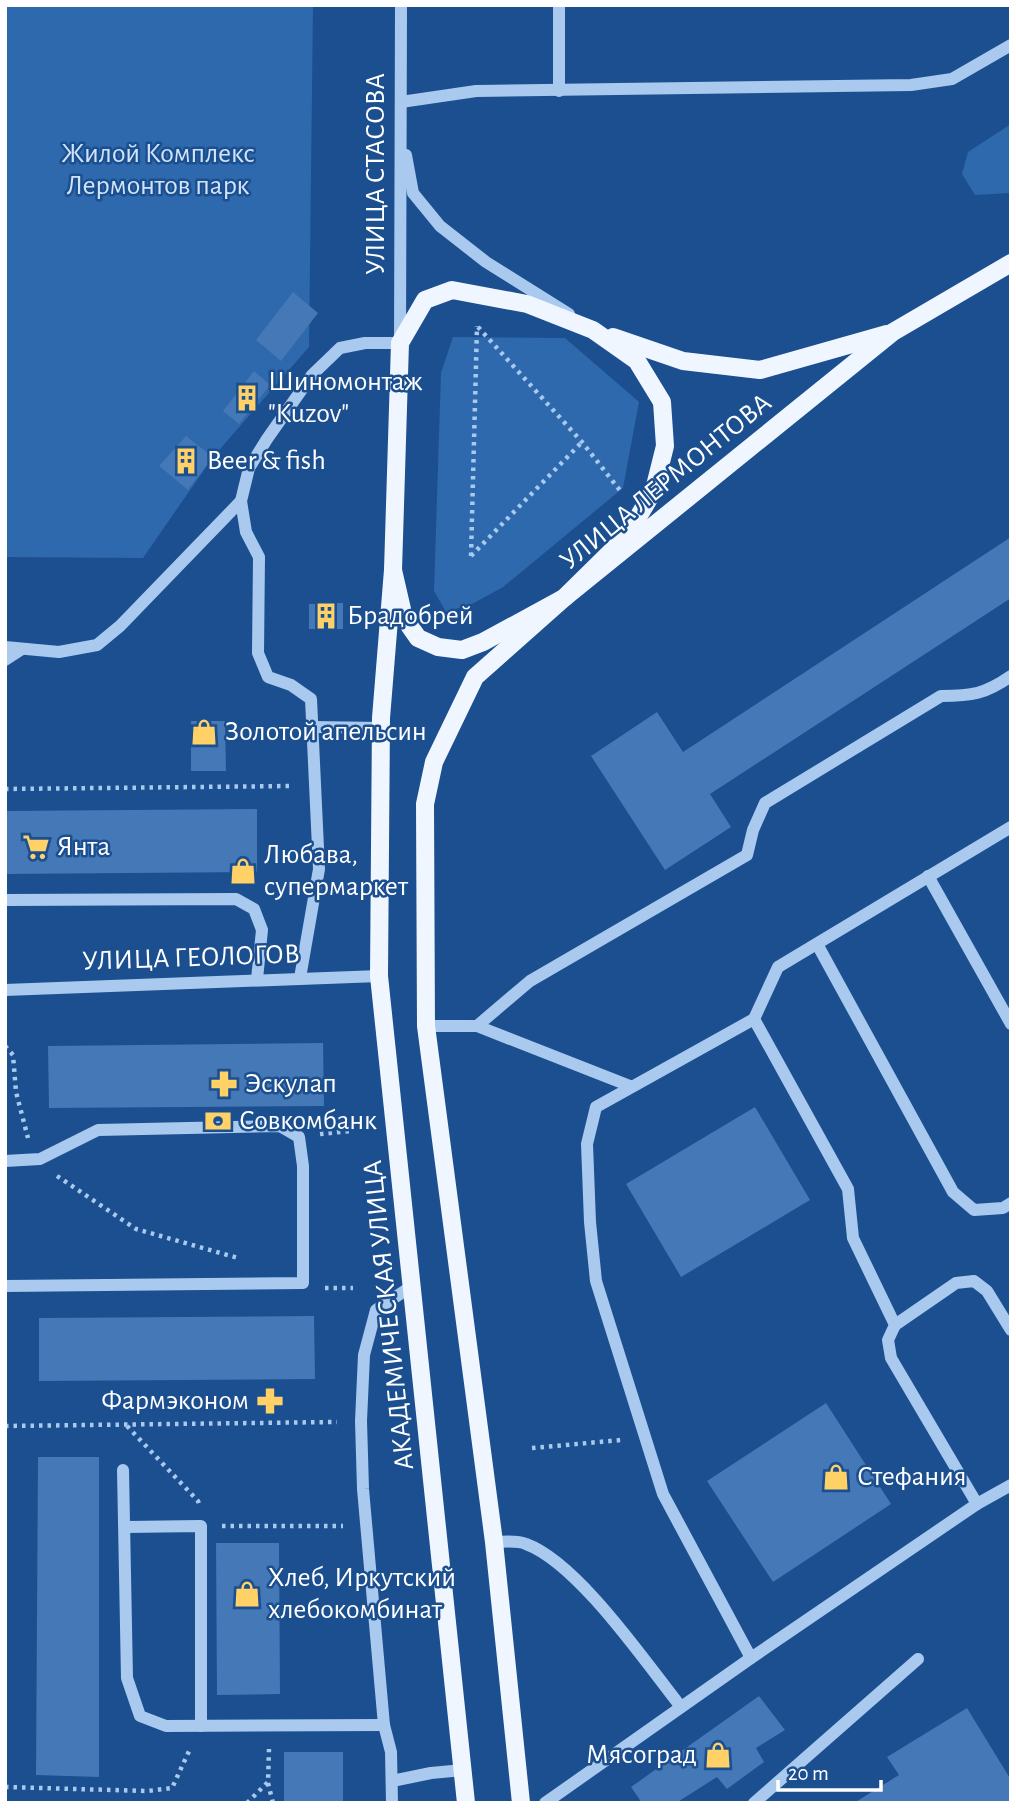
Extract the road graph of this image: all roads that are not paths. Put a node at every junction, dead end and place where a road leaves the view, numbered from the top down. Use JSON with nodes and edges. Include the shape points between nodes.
{"nodes":[{"id":1,"x":401,"y":5,"type":"edge"},
{"id":2,"x":559,"y":5,"type":"edge"},
{"id":3,"x":1011,"y":45,"type":"edge"},
{"id":4,"x":559,"y":91,"type":"junction"},
{"id":5,"x":401,"y":102,"type":"junction"},
{"id":6,"x":400,"y":127,"type":"junction"},
{"id":7,"x":1011,"y":262,"type":"edge"},
{"id":8,"x":593,"y":330,"type":"junction"},
{"id":9,"x":893,"y":332,"type":"junction"},
{"id":10,"x":400,"y":343,"type":"junction"},
{"id":11,"x":241,"y":501,"type":"junction"},
{"id":12,"x":393,"y":570,"type":"junction"},
{"id":13,"x":564,"y":598,"type":"junction"},
{"id":14,"x":5,"y":647,"type":"edge"},
{"id":15,"x":22,"y":649,"type":"junction"},
{"id":16,"x":5,"y":660,"type":"edge"},
{"id":17,"x":1011,"y":676,"type":"edge"},
{"id":18,"x":313,"y":727,"type":"junction"},
{"id":19,"x":381,"y":728,"type":"junction"},
{"id":20,"x":1011,"y":827,"type":"edge"},
{"id":21,"x":928,"y":876,"type":"junction"},
{"id":22,"x":5,"y":900,"type":"edge"},
{"id":23,"x":817,"y":944,"type":"junction"},
{"id":24,"x":379,"y":976,"type":"junction"},
{"id":25,"x":300,"y":978,"type":"junction"},
{"id":26,"x":257,"y":979,"type":"junction"},
{"id":27,"x":5,"y":990,"type":"edge"},
{"id":28,"x":754,"y":1019,"type":"junction"},
{"id":29,"x":1011,"y":1024,"type":"edge"},
{"id":30,"x":426,"y":1026,"type":"junction"},
{"id":31,"x":477,"y":1026,"type":"junction"},
{"id":32,"x":630,"y":1086,"type":"junction"},
{"id":33,"x":5,"y":1161,"type":"edge"},
{"id":34,"x":1011,"y":1203,"type":"edge"},
{"id":35,"x":5,"y":1286,"type":"edge"},
{"id":36,"x":412,"y":1286,"type":"junction"},
{"id":37,"x":895,"y":1325,"type":"junction"},
{"id":38,"x":1011,"y":1329,"type":"edge"},
{"id":39,"x":124,"y":1470,"type":"dead end"},
{"id":40,"x":1011,"y":1485,"type":"edge"},
{"id":41,"x":977,"y":1504,"type":"junction"},
{"id":42,"x":126,"y":1527,"type":"junction"},
{"id":43,"x":494,"y":1542,"type":"junction"},
{"id":44,"x":751,"y":1658,"type":"junction"},
{"id":45,"x":918,"y":1659,"type":"dead end"},
{"id":46,"x":681,"y":1707,"type":"junction"},
{"id":47,"x":384,"y":1725,"type":"junction"},
{"id":48,"x":201,"y":1726,"type":"junction"},
{"id":49,"x":463,"y":1770,"type":"junction"},
{"id":50,"x":392,"y":1781,"type":"junction"},
{"id":51,"x":392,"y":1803,"type":"edge"},
{"id":52,"x":466,"y":1803,"type":"edge"},
{"id":53,"x":521,"y":1803,"type":"edge"},
{"id":54,"x":545,"y":1803,"type":"edge"},
{"id":55,"x":754,"y":1803,"type":"edge"}],
"edges":[{"from":1,"to":5,"type":"street","name":"УЛИЦА СТАСОВА"},
{"from":2,"to":4,"type":"street"},
{"from":3,"to":4,"type":"street","via":[[952,79],[911,85]]},
{"from":4,"to":5,"type":"street","via":[[476,91]]},
{"from":5,"to":6,"type":"street","name":"УЛИЦА СТАСОВА"},
{"from":6,"to":8,"type":"street","name":"УЛИЦА ЛЕРМОНТОВА","via":[[413,193],[440,226],[486,262]]},
{"from":6,"to":10,"type":"street","name":"УЛИЦА СТАСОВА"},
{"from":7,"to":9,"type":"main road","name":"УЛИЦА ЛЕРМОНТОВА"},
{"from":8,"to":9,"type":"main road","name":"УЛИЦА ЛЕРМОНТОВА","via":[[683,361],[760,370]]},
{"from":8,"to":10,"type":"main road","via":[[527,304],[452,290],[425,300]]},
{"from":8,"to":13,"type":"main road","via":[[636,361],[656,392],[662,402],[665,446],[654,490],[626,536]]},
{"from":9,"to":13,"type":"main road","name":"УЛИЦА ЛЕРМОНТОВА"},
{"from":10,"to":11,"type":"street","via":[[340,348],[312,375],[249,468]]},
{"from":10,"to":12,"type":"main road"},
{"from":11,"to":15,"type":"street","via":[[97,645],[59,652]]},
{"from":11,"to":18,"type":"street","via":[[246,532],[259,557],[258,653],[268,677],[311,699]]},
{"from":12,"to":13,"type":"main road","via":[[404,618],[418,638],[439,647],[462,650],[484,642]]},
{"from":12,"to":19,"type":"main road","name":"АКАДЕМИЧЕСКАЯ УЛИЦА"},
{"from":13,"to":30,"type":"main road","name":"УЛИЦА ЛЕРМОНТОВА","via":[[475,677],[434,762],[425,804]]},
{"from":14,"to":15,"type":"street"},
{"from":15,"to":16,"type":"street"},
{"from":17,"to":31,"type":"street","via":[[992,689],[941,696],[765,803],[747,855],[530,981]]},
{"from":18,"to":19,"type":"street"},
{"from":18,"to":25,"type":"street","via":[[318,869]]},
{"from":19,"to":24,"type":"main road","name":"АКАДЕМИЧЕСКАЯ УЛИЦА"},
{"from":20,"to":21,"type":"street"},
{"from":21,"to":23,"type":"street"},
{"from":21,"to":29,"type":"street"},
{"from":22,"to":26,"type":"street","via":[[236,900],[254,909],[262,930]]},
{"from":23,"to":28,"type":"street","via":[[778,967]]},
{"from":23,"to":34,"type":"street","via":[[953,1192],[974,1210]]},
{"from":24,"to":25,"type":"street","name":"УЛИЦА ГЕОЛОГОВ"},
{"from":24,"to":36,"type":"main road","name":"АКАДЕМИЧЕСКАЯ УЛИЦА"},
{"from":25,"to":26,"type":"street","name":"УЛИЦА ГЕОЛОГОВ"},
{"from":26,"to":27,"type":"street","name":"УЛИЦА ГЕОЛОГОВ"},
{"from":28,"to":32,"type":"street"},
{"from":28,"to":37,"type":"street","via":[[848,1189],[853,1238]]},
{"from":30,"to":31,"type":"street"},
{"from":30,"to":43,"type":"main road"},
{"from":31,"to":32,"type":"street"},
{"from":32,"to":44,"type":"street","via":[[596,1107],[587,1144],[596,1281],[663,1494]]},
{"from":33,"to":35,"type":"street","via":[[40,1159],[98,1130],[280,1126],[299,1137],[303,1166],[303,1283]]},
{"from":36,"to":47,"type":"street","via":[[376,1310],[364,1355],[361,1421],[366,1526]]},
{"from":36,"to":49,"type":"main road","name":"АКАДЕМИЧЕСКАЯ УЛИЦА"},
{"from":37,"to":38,"type":"street","via":[[956,1283],[974,1282],[987,1291]]},
{"from":37,"to":41,"type":"street","via":[[888,1340],[891,1358]]},
{"from":39,"to":42,"type":"street"},
{"from":40,"to":41,"type":"street"},
{"from":41,"to":44,"type":"street"},
{"from":42,"to":48,"type":"street","via":[[127,1678],[140,1716],[166,1727]]},
{"from":42,"to":48,"type":"street","via":[[201,1527]]},
{"from":43,"to":46,"type":"street","via":[[523,1542],[568,1571]]},
{"from":43,"to":53,"type":"main road"},
{"from":44,"to":46,"type":"street"},
{"from":45,"to":55,"type":"street"},
{"from":46,"to":54,"type":"street"},
{"from":47,"to":48,"type":"street"},
{"from":47,"to":50,"type":"street"},
{"from":49,"to":50,"type":"street"},
{"from":49,"to":52,"type":"main road","name":"АКАДЕМИЧЕСКАЯ УЛИЦА"},
{"from":50,"to":51,"type":"street"}]}
